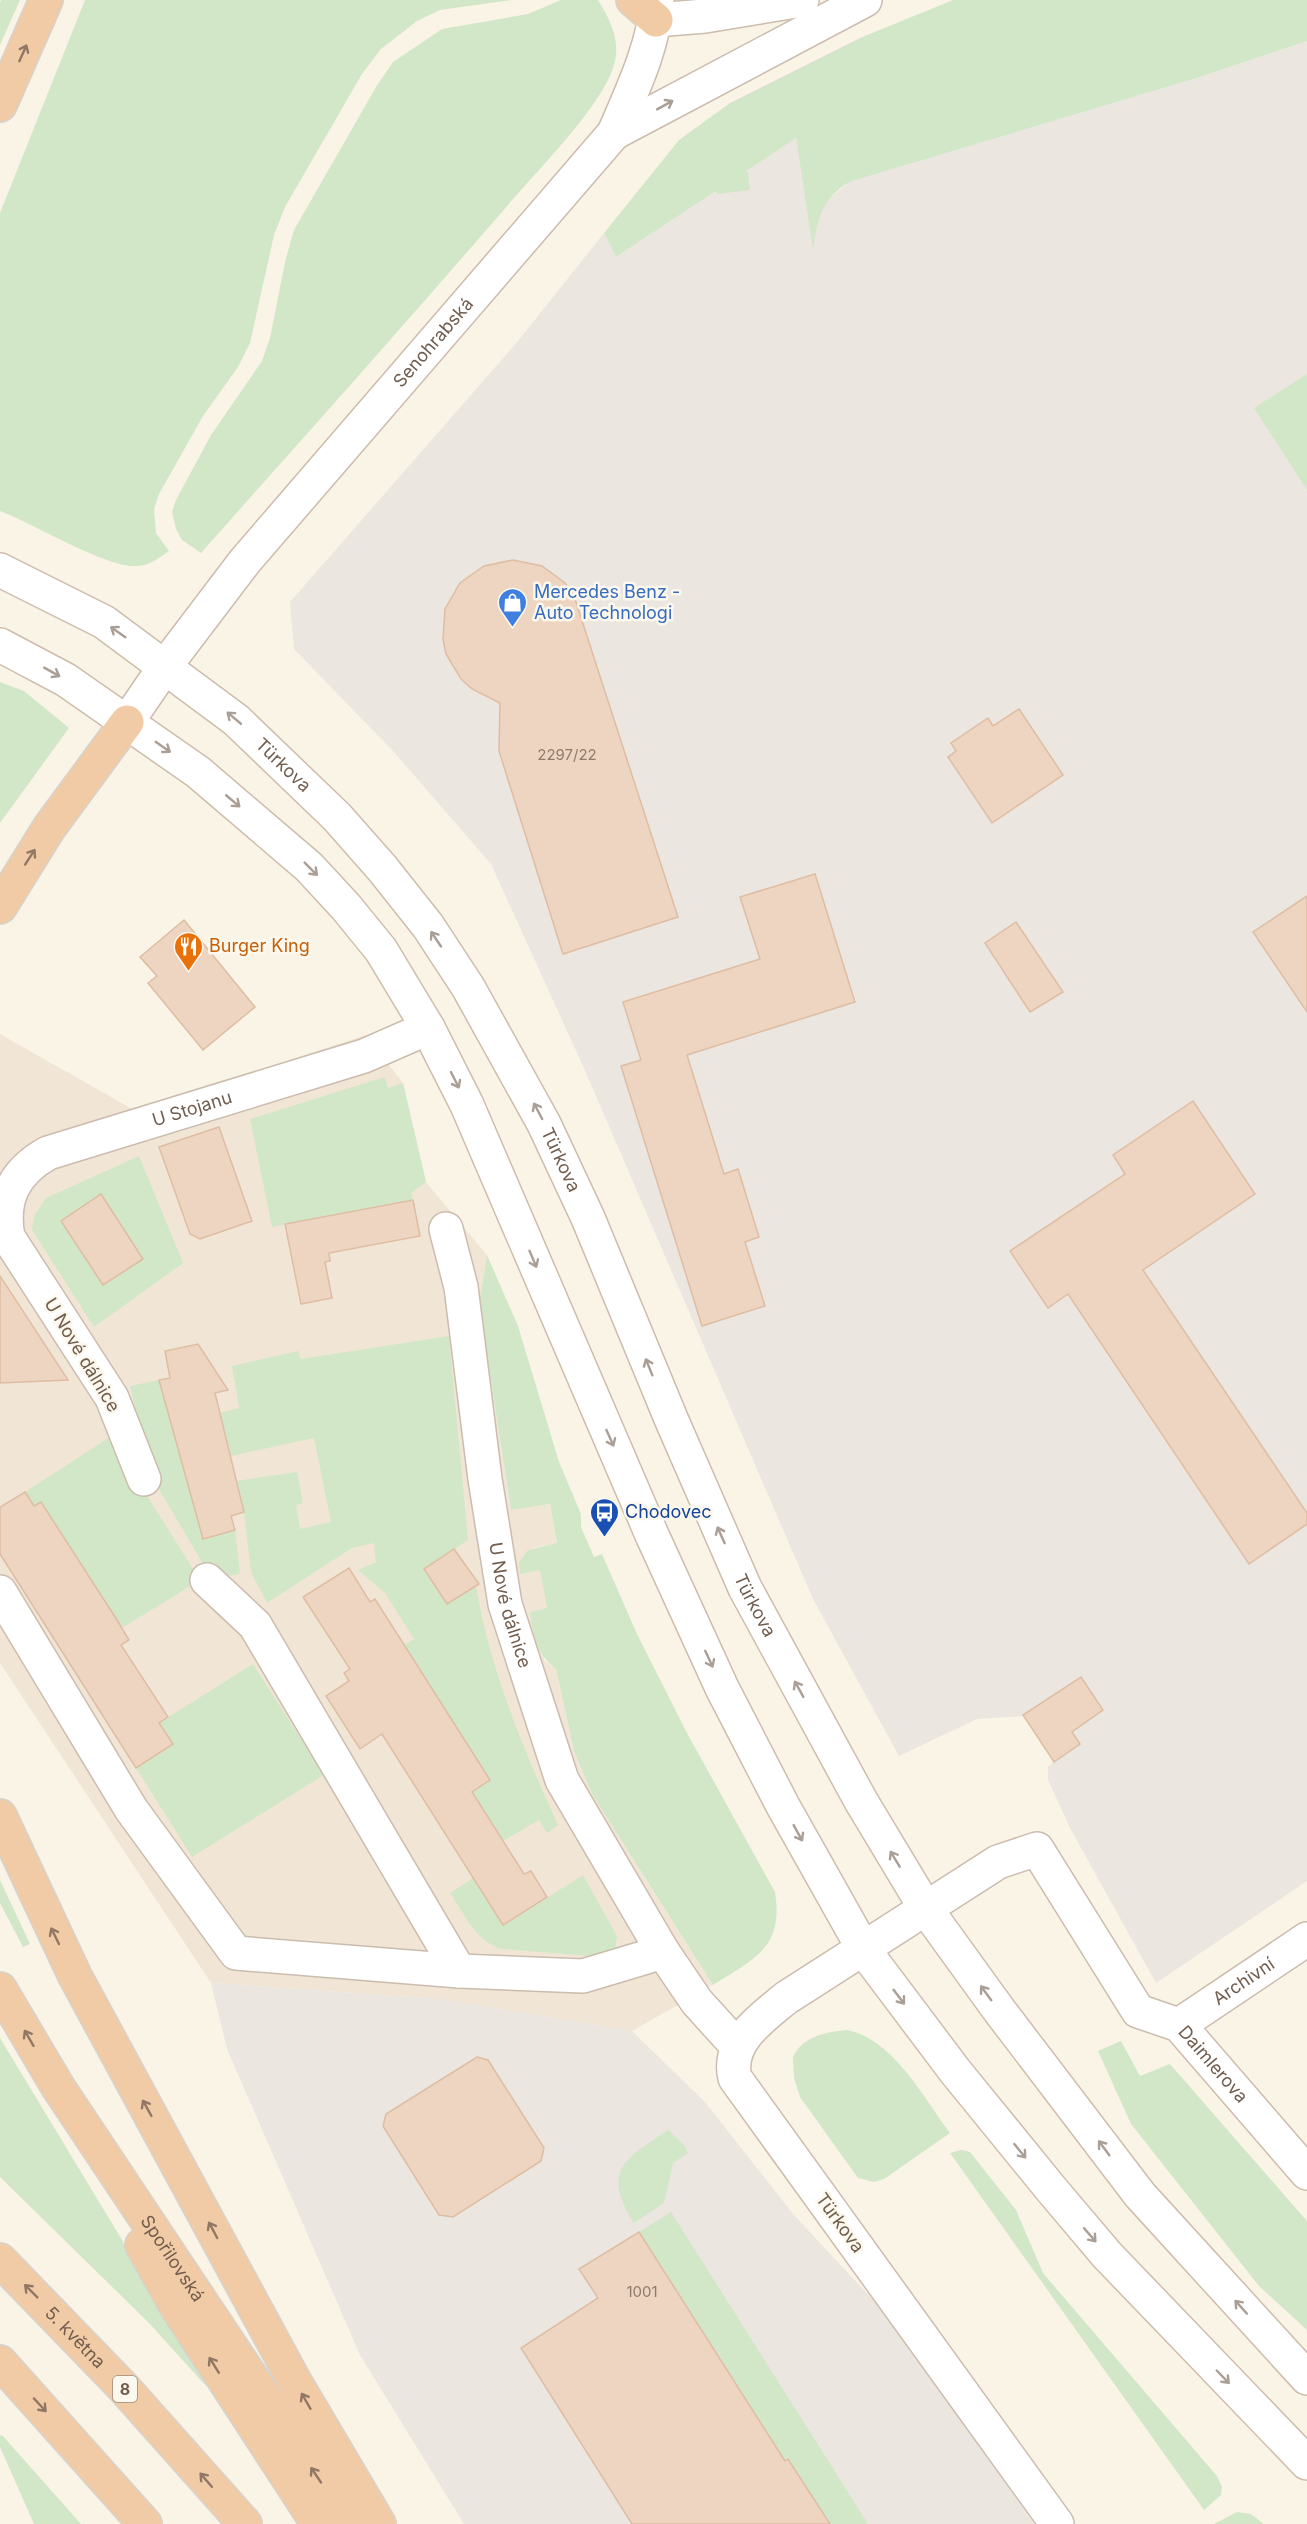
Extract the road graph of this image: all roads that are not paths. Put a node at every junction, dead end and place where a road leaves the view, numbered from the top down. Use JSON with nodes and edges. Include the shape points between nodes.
{"nodes":[{"id":1,"x":46,"y":0,"type":"edge"},
{"id":2,"x":802,"y":0,"type":"edge"},
{"id":3,"x":865,"y":0,"type":"edge"},
{"id":4,"x":648,"y":7,"type":"edge"},
{"id":5,"x":0,"y":105,"type":"edge"},
{"id":6,"x":614,"y":133,"type":"junction"},
{"id":7,"x":0,"y":570,"type":"edge"},
{"id":8,"x":0,"y":645,"type":"edge"},
{"id":9,"x":166,"y":665,"type":"junction"},
{"id":10,"x":127,"y":722,"type":"junction"},
{"id":11,"x":0,"y":907,"type":"edge"},
{"id":12,"x":428,"y":1028,"type":"junction"},
{"id":13,"x":446,"y":1229,"type":"dead end"},
{"id":14,"x":8,"y":1237,"type":"joint"},
{"id":15,"x":144,"y":1479,"type":"dead end"},
{"id":16,"x":207,"y":1580,"type":"dead end"},
{"id":17,"x":0,"y":1592,"type":"edge"},
{"id":18,"x":0,"y":1816,"type":"edge"},
{"id":19,"x":926,"y":1909,"type":"junction"},
{"id":20,"x":1307,"y":1939,"type":"edge"},
{"id":21,"x":864,"y":1950,"type":"junction"},
{"id":22,"x":663,"y":1952,"type":"junction"},
{"id":23,"x":459,"y":1971,"type":"junction"},
{"id":24,"x":0,"y":1989,"type":"edge"},
{"id":25,"x":1179,"y":2025,"type":"junction"},
{"id":26,"x":737,"y":2046,"type":"junction"},
{"id":27,"x":58,"y":2087,"type":"junction"},
{"id":28,"x":1307,"y":2173,"type":"edge"},
{"id":29,"x":0,"y":2260,"type":"edge"},
{"id":30,"x":0,"y":2362,"type":"edge"},
{"id":31,"x":1307,"y":2378,"type":"edge"},
{"id":32,"x":1307,"y":2463,"type":"edge"},
{"id":33,"x":145,"y":2524,"type":"edge"},
{"id":34,"x":245,"y":2524,"type":"edge"},
{"id":35,"x":318,"y":2524,"type":"edge"},
{"id":36,"x":349,"y":2524,"type":"edge"},
{"id":37,"x":379,"y":2524,"type":"edge"},
{"id":38,"x":1057,"y":2524,"type":"edge"}],
"edges":[{"from":5,"to":1,"type":"highway","one_way":true},
{"from":2,"to":4,"type":"street","via":[[705,16]]},
{"from":6,"to":3,"type":"street","one_way":true},
{"from":4,"to":6,"type":"street","name":"Senohrabská","via":[[637,80]]},
{"from":6,"to":9,"type":"street","name":"Senohrabská","via":[[245,561]]},
{"from":9,"to":7,"type":"street","name":"Türkova","one_way":true,"via":[[104,622]]},
{"from":8,"to":10,"type":"street","one_way":true,"via":[[66,680]]},
{"from":9,"to":10,"type":"street","name":"Senohrabská"},
{"from":19,"to":9,"type":"street","name":"Türkova","one_way":true,"via":[[861,1801],[745,1588],[588,1218],[534,1103],[468,987],[402,893],[337,817],[236,720]]},
{"from":11,"to":10,"type":"highway","one_way":true,"via":[[49,828]]},
{"from":10,"to":12,"type":"street","one_way":true,"via":[[198,771],[309,867],[381,950]]},
{"from":12,"to":14,"type":"street","name":"U Stojanu","via":[[364,1056],[48,1153],[20,1173],[11,1187],[5,1220]]},
{"from":12,"to":21,"type":"street","one_way":true,"via":[[467,1105],[708,1657],[783,1806]]},
{"from":13,"to":22,"type":"street","name":"U Nové dálnice","via":[[461,1287],[505,1604],[562,1780]]},
{"from":14,"to":15,"type":"street","name":"U Nové dálnice","via":[[112,1398]]},
{"from":16,"to":23,"type":"street","via":[[255,1625]]},
{"from":17,"to":23,"type":"street","via":[[131,1809],[236,1953]]},
{"from":37,"to":18,"type":"highway","one_way":true,"via":[[295,2382],[75,1976]]},
{"from":19,"to":21,"type":"street"},
{"from":19,"to":25,"type":"street","name":"Daimlerova","via":[[998,1862],[1037,1849],[1138,2011]]},
{"from":31,"to":19,"type":"street","name":"Türkova","one_way":true,"via":[[1140,2195]]},
{"from":20,"to":25,"type":"street","name":"Archivní"},
{"from":21,"to":26,"type":"street","via":[[786,1998]]},
{"from":21,"to":32,"type":"street","one_way":true,"via":[[1059,2199],[1115,2263]]},
{"from":22,"to":23,"type":"street","via":[[583,1976]]},
{"from":22,"to":26,"type":"street","name":"U Nové dálnice","via":[[697,2002]]},
{"from":27,"to":24,"type":"highway","name":"Spořilovská","one_way":true},
{"from":25,"to":28,"type":"street","name":"Daimlerova"},
{"from":26,"to":38,"type":"street","name":"Türkova","via":[[733,2061],[735,2078]]},
{"from":35,"to":27,"type":"highway","one_way":true,"via":[[155,2270]]},
{"from":36,"to":27,"type":"highway","name":"Spořilovská","one_way":true},
{"from":34,"to":29,"type":"highway","name":"5. května","number":"8","one_way":true,"via":[[123,2387]]},
{"from":30,"to":33,"type":"highway","one_way":true}]}
